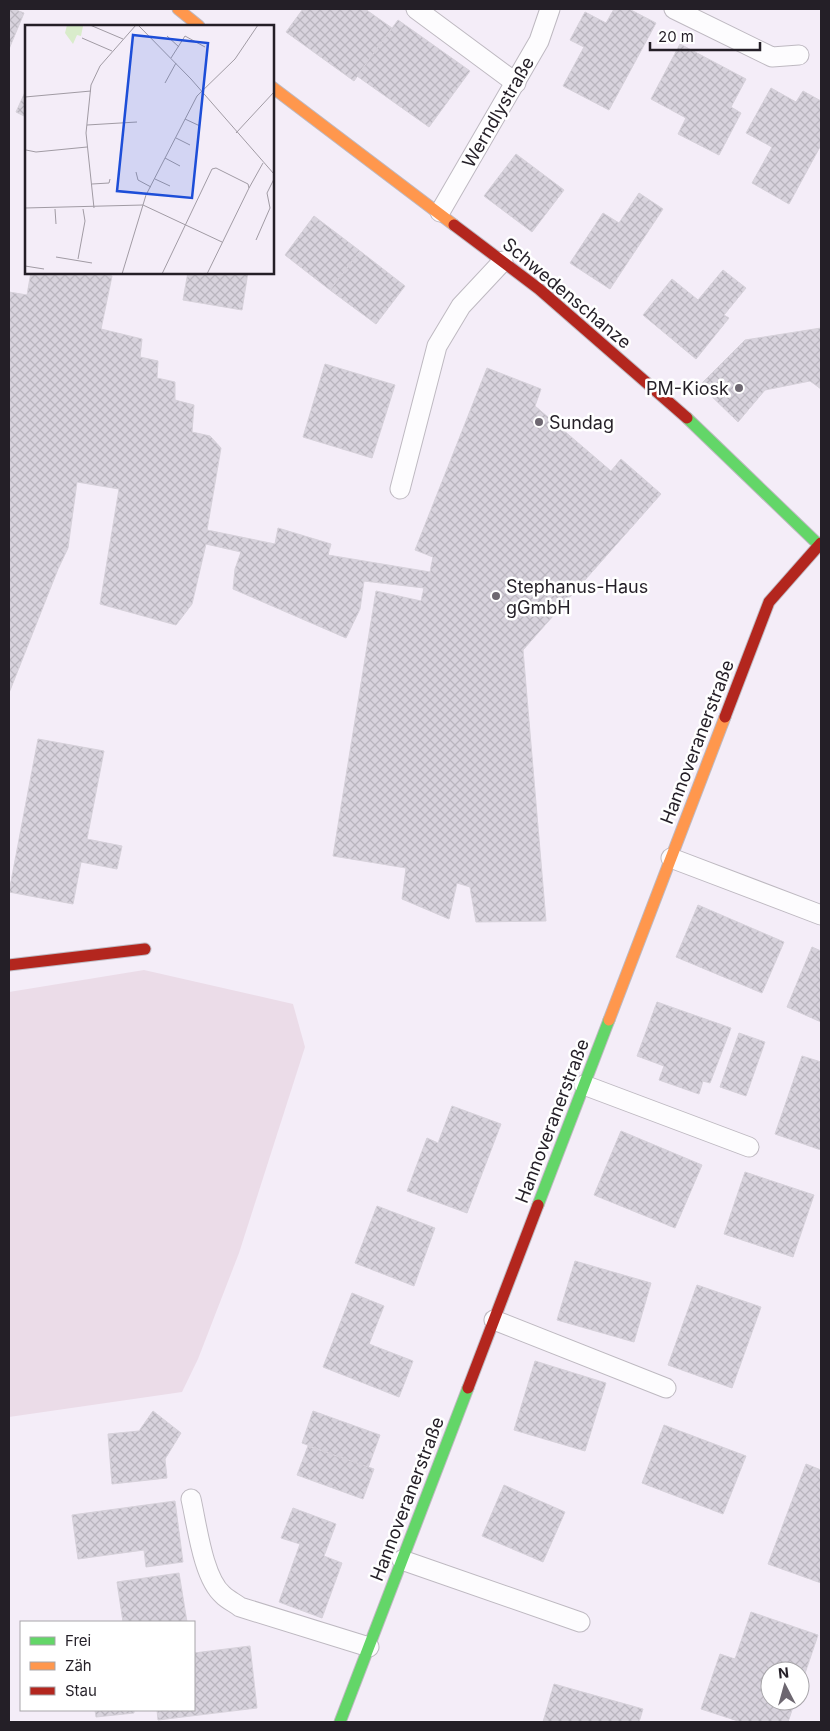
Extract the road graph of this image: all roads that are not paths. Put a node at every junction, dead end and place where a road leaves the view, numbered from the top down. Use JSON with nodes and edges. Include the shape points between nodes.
{"nodes":[{"id":1,"x":178,"y":9,"type":"edge"},
{"id":2,"x":416,"y":9,"type":"edge"},
{"id":3,"x":550,"y":9,"type":"edge"},
{"id":4,"x":674,"y":9,"type":"edge"},
{"id":5,"x":198,"y":25,"type":"edge"},
{"id":6,"x":799,"y":55,"type":"dead end"},
{"id":7,"x":516,"y":82,"type":"junction"},
{"id":8,"x":274,"y":88,"type":"edge"},
{"id":9,"x":440,"y":212,"type":"junction"},
{"id":10,"x":503,"y":261,"type":"junction"},
{"id":11,"x":400,"y":490,"type":"dead end"},
{"id":12,"x":821,"y":545,"type":"edge"},
{"id":13,"x":671,"y":858,"type":"junction"},
{"id":14,"x":821,"y":915,"type":"edge"},
{"id":15,"x":145,"y":949,"type":"dead end"},
{"id":16,"x":9,"y":965,"type":"edge"},
{"id":17,"x":584,"y":1085,"type":"junction"},
{"id":18,"x":749,"y":1148,"type":"dead end"},
{"id":19,"x":494,"y":1320,"type":"junction"},
{"id":20,"x":666,"y":1388,"type":"dead end"},
{"id":21,"x":191,"y":1499,"type":"dead end"},
{"id":22,"x":402,"y":1560,"type":"junction"},
{"id":23,"x":580,"y":1622,"type":"dead end"},
{"id":24,"x":369,"y":1647,"type":"junction"},
{"id":25,"x":340,"y":1722,"type":"edge"}],
"edges":[{"from":1,"to":5,"type":"street"},
{"from":2,"to":7,"type":"lane"},
{"from":3,"to":7,"type":"lane","name":"Werndlystraße","via":[[539,41]]},
{"from":4,"to":6,"type":"lane","via":[[772,57]]},
{"from":7,"to":9,"type":"lane","name":"Werndlystraße"},
{"from":8,"to":9,"type":"street","name":"Schwedenschanze"},
{"from":9,"to":10,"type":"street","name":"Schwedenschanze"},
{"from":10,"to":11,"type":"lane","via":[[461,306],[437,346]]},
{"from":10,"to":12,"type":"street","name":"Schwedenschanze","via":[[685,416]]},
{"from":12,"to":13,"type":"street","name":"Hannoveranerstraße","via":[[769,602]]},
{"from":13,"to":14,"type":"lane"},
{"from":13,"to":17,"type":"street","name":"Hannoveranerstraße"},
{"from":15,"to":16,"type":"street"},
{"from":17,"to":18,"type":"lane"},
{"from":17,"to":19,"type":"street","name":"Hannoveranerstraße"},
{"from":19,"to":20,"type":"lane"},
{"from":19,"to":22,"type":"street","name":"Hannoveranerstraße"},
{"from":21,"to":24,"type":"lane","via":[[209,1574],[222,1594],[240,1607]]},
{"from":22,"to":23,"type":"lane"},
{"from":22,"to":24,"type":"street","name":"Hannoveranerstraße"},
{"from":24,"to":25,"type":"street","name":"Hannoveranerstraße"}]}
